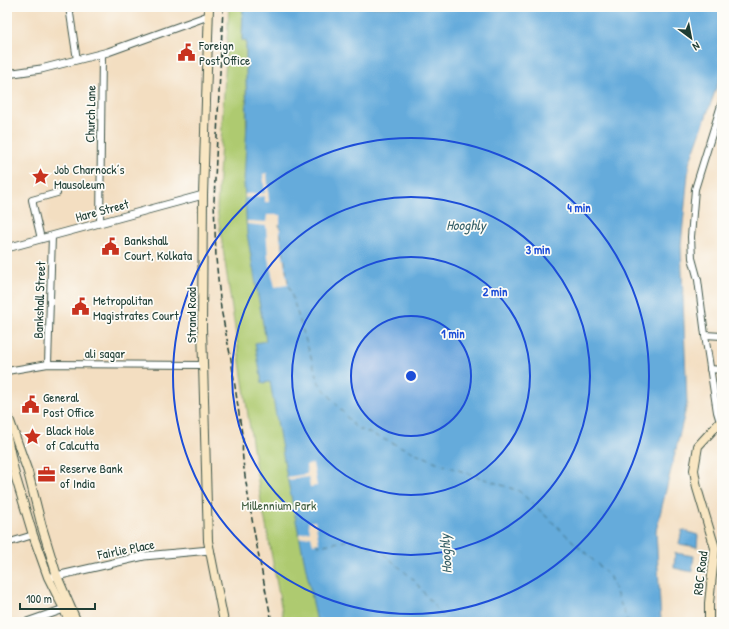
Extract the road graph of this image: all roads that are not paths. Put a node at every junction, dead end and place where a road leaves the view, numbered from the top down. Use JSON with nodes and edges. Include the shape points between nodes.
{"nodes":[{"id":1,"x":69,"y":7,"type":"edge"},
{"id":2,"x":209,"y":11,"type":"edge"},
{"id":3,"x":102,"y":54,"type":"junction"},
{"id":4,"x":77,"y":60,"type":"junction"},
{"id":5,"x":7,"y":74,"type":"edge"},
{"id":6,"x":722,"y":102,"type":"edge"},
{"id":7,"x":57,"y":193,"type":"dead end"},
{"id":8,"x":203,"y":195,"type":"junction"},
{"id":9,"x":100,"y":222,"type":"junction"},
{"id":10,"x":52,"y":236,"type":"junction"},
{"id":11,"x":41,"y":239,"type":"junction"},
{"id":12,"x":7,"y":248,"type":"edge"},
{"id":13,"x":705,"y":335,"type":"junction"},
{"id":14,"x":722,"y":336,"type":"edge"},
{"id":15,"x":48,"y":364,"type":"junction"},
{"id":16,"x":203,"y":365,"type":"junction"},
{"id":17,"x":710,"y":369,"type":"junction"},
{"id":18,"x":722,"y":370,"type":"edge"},
{"id":19,"x":7,"y":371,"type":"edge"},
{"id":20,"x":7,"y":413,"type":"edge"},
{"id":21,"x":721,"y":421,"type":"edge"},
{"id":22,"x":7,"y":437,"type":"edge"},
{"id":23,"x":28,"y":472,"type":"junction"},
{"id":24,"x":11,"y":476,"type":"edge"},
{"id":25,"x":33,"y":535,"type":"junction"},
{"id":26,"x":7,"y":543,"type":"edge"},
{"id":27,"x":210,"y":550,"type":"junction"},
{"id":28,"x":57,"y":576,"type":"junction"},
{"id":29,"x":48,"y":577,"type":"junction"},
{"id":30,"x":67,"y":607,"type":"junction"},
{"id":31,"x":27,"y":622,"type":"edge"},
{"id":32,"x":69,"y":622,"type":"edge"},
{"id":33,"x":77,"y":622,"type":"edge"},
{"id":34,"x":224,"y":622,"type":"edge"},
{"id":35,"x":709,"y":622,"type":"edge"}],
"edges":[{"from":1,"to":4,"type":"street"},
{"from":2,"to":3,"type":"street"},
{"from":2,"to":8,"type":"main road","name":"Strand Road"},
{"from":3,"to":4,"type":"street"},
{"from":3,"to":9,"type":"street","name":"Church Lane"},
{"from":4,"to":5,"type":"street"},
{"from":6,"to":13,"type":"street","via":[[695,189],[692,223],[692,258],[698,280]]},
{"from":7,"to":11,"type":"street","via":[[32,200]]},
{"from":8,"to":9,"type":"street","name":"Hare Street"},
{"from":8,"to":16,"type":"main road","name":"Strand Road"},
{"from":9,"to":10,"type":"street","name":"Hare Street"},
{"from":10,"to":11,"type":"street","name":"Hare Street"},
{"from":10,"to":15,"type":"street","name":"Bankshall Street"},
{"from":11,"to":12,"type":"street","name":"Hare Street"},
{"from":13,"to":14,"type":"street"},
{"from":13,"to":17,"type":"street"},
{"from":15,"to":16,"type":"street","name":"ali sagar"},
{"from":15,"to":19,"type":"street","name":"ali sagar"},
{"from":16,"to":27,"type":"main road","name":"Strand Road"},
{"from":17,"to":18,"type":"street"},
{"from":17,"to":21,"type":"street","via":[[717,412]]},
{"from":20,"to":23,"type":"main road"},
{"from":21,"to":35,"type":"main road","name":"RBC Road","via":[[698,446],[694,470],[715,548],[708,603]]},
{"from":22,"to":24,"type":"main road"},
{"from":23,"to":24,"type":"main road"},
{"from":23,"to":28,"type":"main road"},
{"from":24,"to":25,"type":"main road"},
{"from":25,"to":26,"type":"street"},
{"from":25,"to":29,"type":"main road"},
{"from":27,"to":28,"type":"street","name":"Fairlie Place","via":[[144,556]]},
{"from":27,"to":34,"type":"main road","name":"Strand Road"},
{"from":28,"to":29,"type":"street","name":"Fairlie Place"},
{"from":28,"to":30,"type":"main road"},
{"from":29,"to":30,"type":"main road"},
{"from":30,"to":31,"type":"street"},
{"from":30,"to":32,"type":"main road"},
{"from":30,"to":33,"type":"main road"}]}
